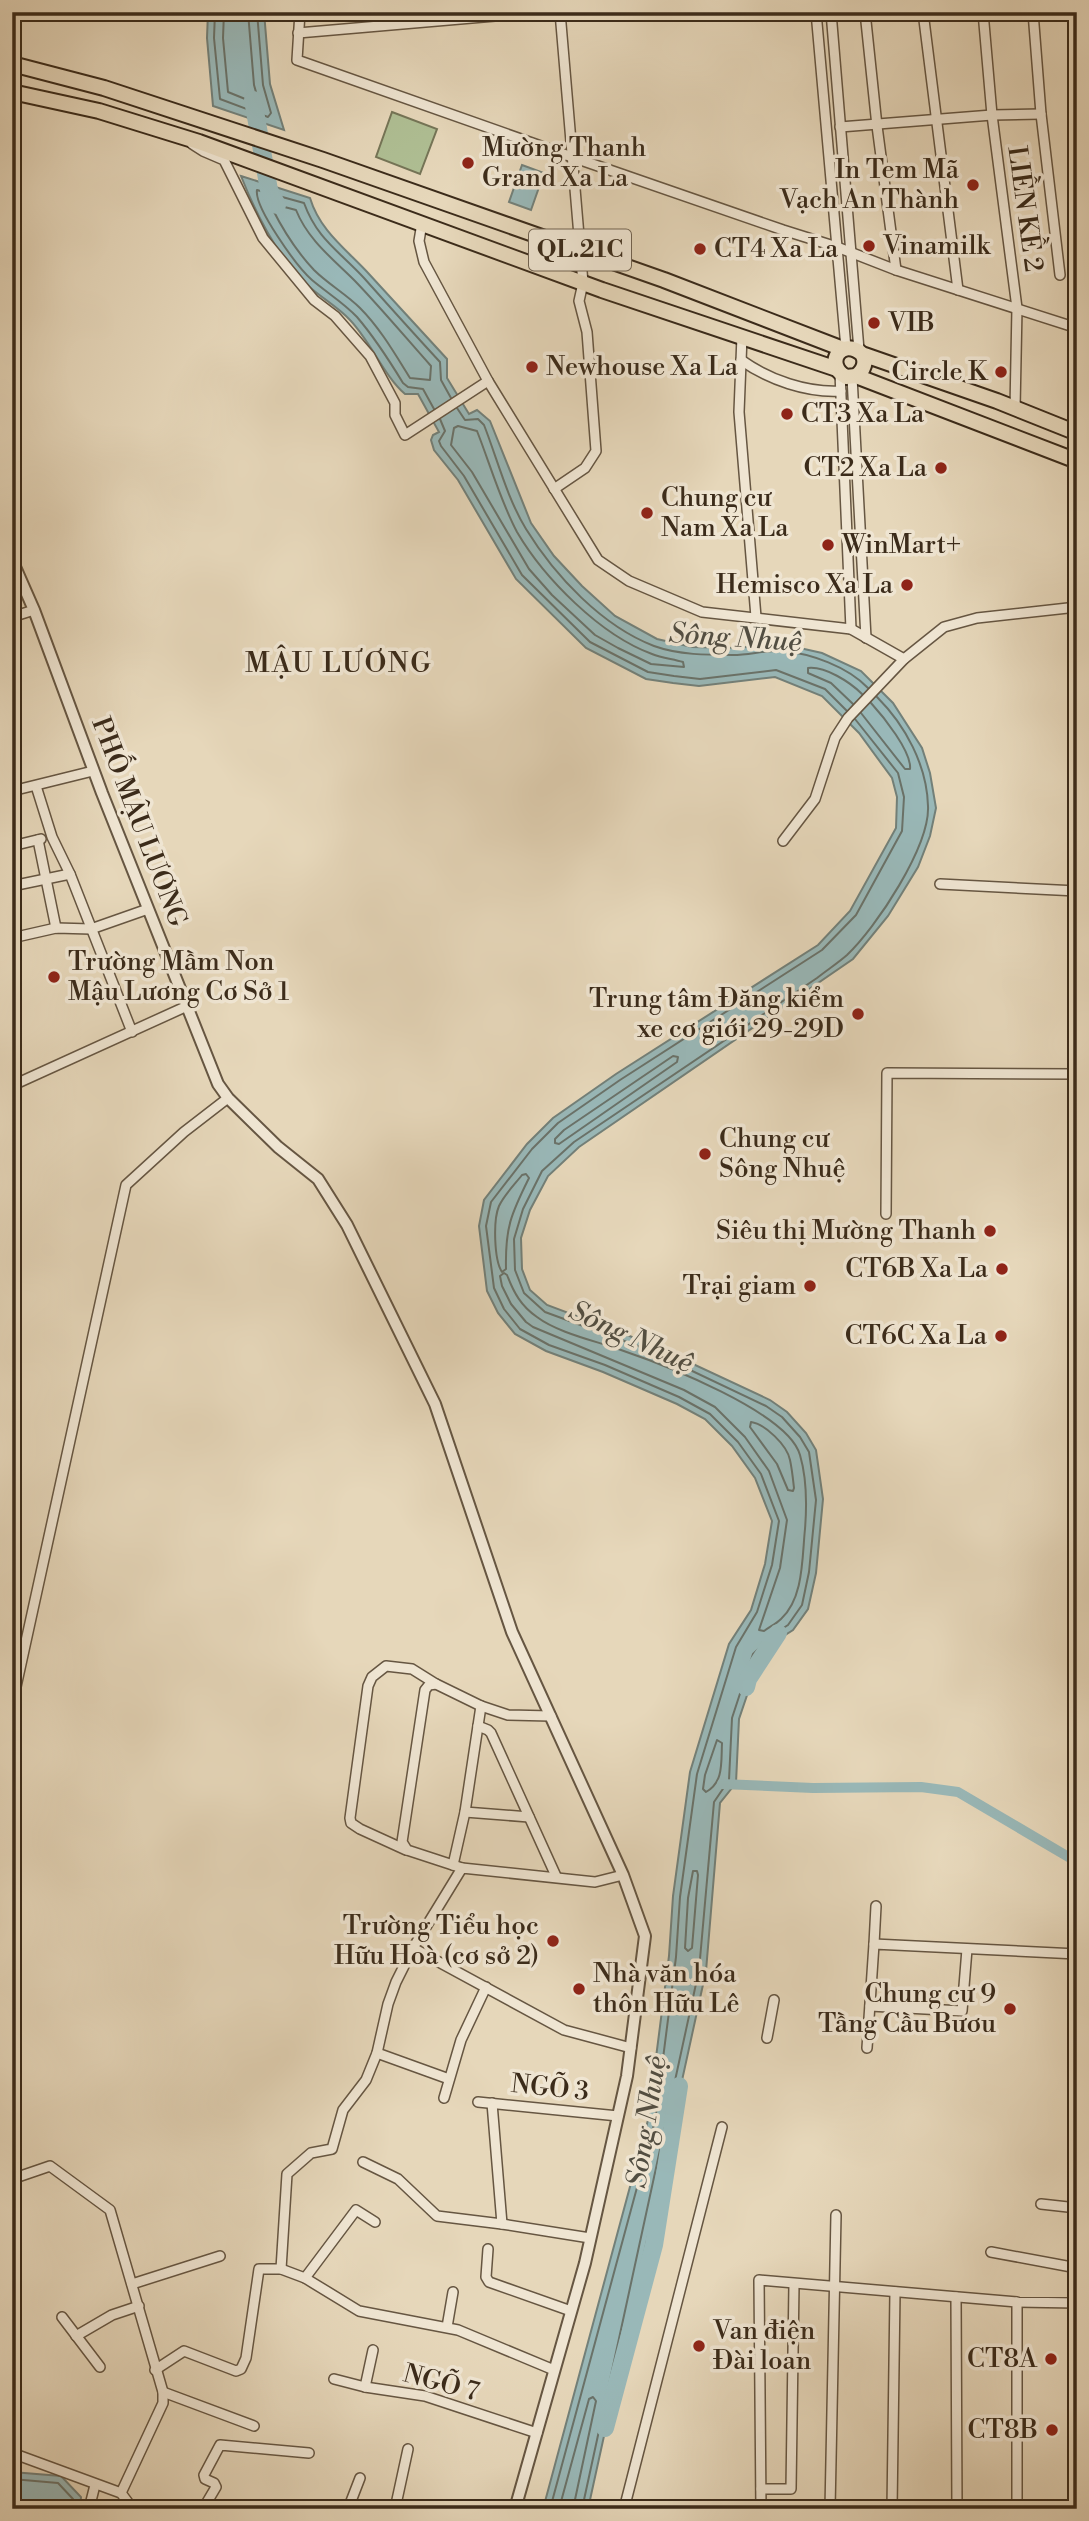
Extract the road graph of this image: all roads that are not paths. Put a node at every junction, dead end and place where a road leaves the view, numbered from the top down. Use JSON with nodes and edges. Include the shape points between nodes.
{"nodes":[{"id":1,"x":18,"y":12,"type":"edge"},
{"id":2,"x":300,"y":12,"type":"edge"},
{"id":3,"x":542,"y":12,"type":"edge"},
{"id":4,"x":560,"y":12,"type":"edge"},
{"id":5,"x":816,"y":12,"type":"edge"},
{"id":6,"x":831,"y":12,"type":"edge"},
{"id":7,"x":865,"y":12,"type":"edge"},
{"id":8,"x":923,"y":12,"type":"edge"},
{"id":9,"x":983,"y":12,"type":"edge"},
{"id":10,"x":1033,"y":12,"type":"edge"},
{"id":11,"x":12,"y":30,"type":"edge"},
{"id":12,"x":298,"y":33,"type":"junction"},
{"id":13,"x":12,"y":64,"type":"edge"},
{"id":14,"x":12,"y":92,"type":"edge"},
{"id":15,"x":1041,"y":114,"type":"junction"},
{"id":16,"x":992,"y":115,"type":"junction"},
{"id":17,"x":937,"y":120,"type":"junction"},
{"id":18,"x":877,"y":126,"type":"junction"},
{"id":19,"x":840,"y":127,"type":"junction"},
{"id":20,"x":193,"y":140,"type":"junction"},
{"id":21,"x":572,"y":158,"type":"junction"},
{"id":22,"x":422,"y":223,"type":"junction"},
{"id":23,"x":837,"y":247,"type":"junction"},
{"id":24,"x":580,"y":250,"type":"junction"},
{"id":25,"x":851,"y":253,"type":"junction"},
{"id":26,"x":897,"y":270,"type":"junction"},
{"id":27,"x":1060,"y":275,"type":"dead end"},
{"id":28,"x":583,"y":284,"type":"junction"},
{"id":29,"x":958,"y":289,"type":"junction"},
{"id":30,"x":1017,"y":309,"type":"junction"},
{"id":31,"x":1077,"y":328,"type":"edge"},
{"id":32,"x":742,"y":336,"type":"junction"},
{"id":33,"x":852,"y":350,"type":"junction"},
{"id":34,"x":741,"y":360,"type":"junction"},
{"id":35,"x":846,"y":374,"type":"junction"},
{"id":36,"x":488,"y":380,"type":"junction"},
{"id":37,"x":841,"y":391,"type":"junction"},
{"id":38,"x":1015,"y":408,"type":"junction"},
{"id":39,"x":1077,"y":433,"type":"edge"},
{"id":40,"x":1077,"y":461,"type":"edge"},
{"id":41,"x":554,"y":489,"type":"junction"},
{"id":42,"x":12,"y":560,"type":"edge"},
{"id":43,"x":1077,"y":607,"type":"edge"},
{"id":44,"x":34,"y":610,"type":"junction"},
{"id":45,"x":12,"y":617,"type":"edge"},
{"id":46,"x":756,"y":617,"type":"junction"},
{"id":47,"x":851,"y":629,"type":"junction"},
{"id":48,"x":866,"y":638,"type":"junction"},
{"id":49,"x":904,"y":659,"type":"junction"},
{"id":50,"x":93,"y":771,"type":"junction"},
{"id":51,"x":36,"y":786,"type":"junction"},
{"id":52,"x":12,"y":791,"type":"edge"},
{"id":53,"x":52,"y":837,"type":"junction"},
{"id":54,"x":38,"y":840,"type":"junction"},
{"id":55,"x":783,"y":841,"type":"dead end"},
{"id":56,"x":12,"y":846,"type":"edge"},
{"id":57,"x":70,"y":874,"type":"junction"},
{"id":58,"x":45,"y":879,"type":"junction"},
{"id":59,"x":940,"y":884,"type":"dead end"},
{"id":60,"x":12,"y":886,"type":"edge"},
{"id":61,"x":1077,"y":891,"type":"edge"},
{"id":62,"x":148,"y":909,"type":"junction"},
{"id":63,"x":56,"y":928,"type":"junction"},
{"id":64,"x":91,"y":929,"type":"junction"},
{"id":65,"x":12,"y":938,"type":"edge"},
{"id":66,"x":186,"y":1007,"type":"junction"},
{"id":67,"x":132,"y":1032,"type":"junction"},
{"id":68,"x":1077,"y":1074,"type":"edge"},
{"id":69,"x":20,"y":1082,"type":"dead end"},
{"id":70,"x":228,"y":1098,"type":"junction"},
{"id":71,"x":886,"y":1214,"type":"dead end"},
{"id":72,"x":436,"y":1684,"type":"junction"},
{"id":73,"x":12,"y":1705,"type":"edge"},
{"id":74,"x":481,"y":1706,"type":"junction"},
{"id":75,"x":551,"y":1716,"type":"junction"},
{"id":76,"x":478,"y":1726,"type":"junction"},
{"id":77,"x":465,"y":1812,"type":"junction"},
{"id":78,"x":528,"y":1817,"type":"junction"},
{"id":79,"x":407,"y":1850,"type":"junction"},
{"id":80,"x":458,"y":1866,"type":"junction"},
{"id":81,"x":623,"y":1875,"type":"junction"},
{"id":82,"x":556,"y":1876,"type":"junction"},
{"id":83,"x":876,"y":1906,"type":"dead end"},
{"id":84,"x":874,"y":1944,"type":"junction"},
{"id":85,"x":413,"y":1948,"type":"junction"},
{"id":86,"x":967,"y":1949,"type":"junction"},
{"id":87,"x":1077,"y":1954,"type":"edge"},
{"id":88,"x":486,"y":1987,"type":"junction"},
{"id":89,"x":774,"y":2000,"type":"dead end"},
{"id":90,"x":870,"y":2006,"type":"junction"},
{"id":91,"x":767,"y":2038,"type":"dead end"},
{"id":92,"x":631,"y":2048,"type":"junction"},
{"id":93,"x":867,"y":2048,"type":"dead end"},
{"id":94,"x":377,"y":2053,"type":"junction"},
{"id":95,"x":449,"y":2079,"type":"junction"},
{"id":96,"x":444,"y":2098,"type":"dead end"},
{"id":97,"x":478,"y":2102,"type":"dead end"},
{"id":98,"x":492,"y":2103,"type":"junction"},
{"id":99,"x":618,"y":2116,"type":"junction"},
{"id":100,"x":722,"y":2127,"type":"dead end"},
{"id":101,"x":363,"y":2162,"type":"dead end"},
{"id":102,"x":12,"y":2179,"type":"edge"},
{"id":103,"x":1041,"y":2204,"type":"dead end"},
{"id":104,"x":1077,"y":2208,"type":"edge"},
{"id":105,"x":836,"y":2215,"type":"dead end"},
{"id":106,"x":375,"y":2222,"type":"dead end"},
{"id":107,"x":502,"y":2224,"type":"junction"},
{"id":108,"x":590,"y":2238,"type":"junction"},
{"id":109,"x":488,"y":2249,"type":"dead end"},
{"id":110,"x":992,"y":2252,"type":"dead end"},
{"id":111,"x":220,"y":2256,"type":"dead end"},
{"id":112,"x":1077,"y":2268,"type":"edge"},
{"id":113,"x":282,"y":2269,"type":"junction"},
{"id":114,"x":305,"y":2278,"type":"junction"},
{"id":115,"x":132,"y":2284,"type":"junction"},
{"id":116,"x":794,"y":2284,"type":"junction"},
{"id":117,"x":834,"y":2287,"type":"junction"},
{"id":118,"x":453,"y":2292,"type":"dead end"},
{"id":119,"x":895,"y":2292,"type":"junction"},
{"id":120,"x":956,"y":2297,"type":"junction"},
{"id":121,"x":1017,"y":2302,"type":"junction"},
{"id":122,"x":1077,"y":2304,"type":"edge"},
{"id":123,"x":139,"y":2306,"type":"junction"},
{"id":124,"x":570,"y":2311,"type":"junction"},
{"id":125,"x":62,"y":2317,"type":"dead end"},
{"id":126,"x":447,"y":2327,"type":"junction"},
{"id":127,"x":76,"y":2336,"type":"junction"},
{"id":128,"x":373,"y":2350,"type":"dead end"},
{"id":129,"x":100,"y":2367,"type":"dead end"},
{"id":130,"x":156,"y":2370,"type":"junction"},
{"id":131,"x":554,"y":2370,"type":"junction"},
{"id":132,"x":334,"y":2379,"type":"dead end"},
{"id":133,"x":365,"y":2387,"type":"junction"},
{"id":134,"x":163,"y":2392,"type":"junction"},
{"id":135,"x":254,"y":2426,"type":"dead end"},
{"id":136,"x":537,"y":2433,"type":"junction"},
{"id":137,"x":408,"y":2449,"type":"dead end"},
{"id":138,"x":12,"y":2453,"type":"edge"},
{"id":139,"x":309,"y":2453,"type":"dead end"},
{"id":140,"x":360,"y":2478,"type":"dead end"},
{"id":141,"x":95,"y":2485,"type":"junction"},
{"id":142,"x":761,"y":2489,"type":"junction"},
{"id":143,"x":121,"y":2493,"type":"junction"},
{"id":144,"x":129,"y":2507,"type":"edge"},
{"id":145,"x":89,"y":2509,"type":"edge"},
{"id":146,"x":143,"y":2509,"type":"edge"},
{"id":147,"x":203,"y":2509,"type":"edge"},
{"id":148,"x":348,"y":2509,"type":"edge"},
{"id":149,"x":394,"y":2509,"type":"edge"},
{"id":150,"x":515,"y":2509,"type":"edge"},
{"id":151,"x":624,"y":2509,"type":"edge"},
{"id":152,"x":761,"y":2509,"type":"edge"},
{"id":153,"x":830,"y":2509,"type":"edge"},
{"id":154,"x":892,"y":2509,"type":"edge"},
{"id":155,"x":957,"y":2509,"type":"edge"},
{"id":156,"x":1017,"y":2509,"type":"edge"}],
"edges":[{"from":1,"to":11,"type":"street"},
{"from":2,"to":12,"type":"street"},
{"from":3,"to":12,"type":"street"},
{"from":4,"to":21,"type":"street"},
{"from":5,"to":23,"type":"street"},
{"from":6,"to":19,"type":"street"},
{"from":7,"to":18,"type":"street"},
{"from":8,"to":17,"type":"street"},
{"from":9,"to":16,"type":"street","name":"LIỀN KỀ 2"},
{"from":10,"to":15,"type":"street"},
{"from":12,"to":21,"type":"street","via":[[297,60]]},
{"from":13,"to":24,"type":"highway","number":"QL.21C","via":[[206,121]]},
{"from":14,"to":20,"type":"highway","number":"QL.21C","via":[[99,111]]},
{"from":15,"to":16,"type":"street"},
{"from":15,"to":27,"type":"street"},
{"from":16,"to":17,"type":"street"},
{"from":16,"to":30,"type":"street","name":"LIỀN KỀ 2"},
{"from":17,"to":18,"type":"street"},
{"from":17,"to":29,"type":"street"},
{"from":18,"to":19,"type":"street"},
{"from":18,"to":26,"type":"street"},
{"from":19,"to":25,"type":"street"},
{"from":20,"to":22,"type":"highway","number":"QL.21C"},
{"from":20,"to":36,"type":"street","via":[[195,147],[224,160],[263,238],[314,300],[335,316],[370,356],[395,403],[395,415],[405,435]]},
{"from":21,"to":23,"type":"street"},
{"from":21,"to":24,"type":"street"},
{"from":22,"to":28,"type":"highway","number":"QL.21C"},
{"from":22,"to":36,"type":"street","via":[[419,241],[424,262]]},
{"from":23,"to":25,"type":"street"},
{"from":23,"to":33,"type":"street"},
{"from":24,"to":28,"type":"street"},
{"from":24,"to":33,"type":"highway","number":"QL.21C"},
{"from":25,"to":26,"type":"street"},
{"from":25,"to":33,"type":"street"},
{"from":26,"to":29,"type":"street"},
{"from":28,"to":32,"type":"highway","number":"QL.21C"},
{"from":28,"to":41,"type":"street","via":[[579,301],[587,332],[596,452],[585,468]]},
{"from":29,"to":30,"type":"street"},
{"from":30,"to":31,"type":"street"},
{"from":30,"to":38,"type":"street","name":"LIỀN KỀ 2"},
{"from":32,"to":34,"type":"street"},
{"from":32,"to":35,"type":"highway","number":"QL.21C"},
{"from":33,"to":35,"type":"highway","via":[[836,358]]},
{"from":33,"to":35,"type":"highway","via":[[865,358],[864,369]]},
{"from":33,"to":38,"type":"highway","number":"QL.21C"},
{"from":34,"to":37,"type":"street","via":[[758,372],[816,391]]},
{"from":34,"to":46,"type":"street","via":[[739,412]]},
{"from":35,"to":37,"type":"street"},
{"from":35,"to":40,"type":"highway","number":"QL.21C"},
{"from":35,"to":48,"type":"street"},
{"from":36,"to":41,"type":"street"},
{"from":37,"to":47,"type":"street"},
{"from":38,"to":39,"type":"highway","number":"QL.21C"},
{"from":41,"to":46,"type":"street","via":[[597,560],[629,582],[702,612]]},
{"from":42,"to":44,"type":"street","name":"PHỐ MẬU LƯƠNG"},
{"from":43,"to":49,"type":"street","via":[[977,618],[944,627]]},
{"from":44,"to":45,"type":"street"},
{"from":44,"to":50,"type":"street","name":"PHỐ MẬU LƯƠNG"},
{"from":46,"to":47,"type":"street"},
{"from":47,"to":48,"type":"street"},
{"from":48,"to":49,"type":"street"},
{"from":49,"to":55,"type":"street","via":[[848,718],[835,738],[815,799]]},
{"from":50,"to":51,"type":"street"},
{"from":50,"to":62,"type":"street","name":"PHỐ MẬU LƯƠNG"},
{"from":51,"to":52,"type":"street"},
{"from":51,"to":53,"type":"street"},
{"from":53,"to":54,"type":"street"},
{"from":53,"to":57,"type":"street"},
{"from":54,"to":56,"type":"street"},
{"from":54,"to":58,"type":"street"},
{"from":57,"to":58,"type":"street"},
{"from":57,"to":64,"type":"street"},
{"from":58,"to":60,"type":"street"},
{"from":58,"to":63,"type":"street"},
{"from":59,"to":61,"type":"street"},
{"from":62,"to":64,"type":"street"},
{"from":62,"to":66,"type":"street","name":"PHỐ MẬU LƯƠNG"},
{"from":63,"to":64,"type":"street"},
{"from":63,"to":65,"type":"street"},
{"from":64,"to":67,"type":"street"},
{"from":66,"to":67,"type":"street"},
{"from":66,"to":70,"type":"street","name":"PHỐ MẬU LƯƠNG"},
{"from":67,"to":69,"type":"street"},
{"from":68,"to":71,"type":"street","via":[[887,1073]]},
{"from":70,"to":73,"type":"street","via":[[126,1185]]},
{"from":70,"to":75,"type":"street","name":"PHỐ MẬU LƯƠNG","via":[[318,1179],[347,1225],[435,1404],[512,1632]]},
{"from":72,"to":74,"type":"street"},
{"from":72,"to":79,"type":"street","via":[[425,1690],[401,1837]]},
{"from":72,"to":79,"type":"street","via":[[412,1669],[386,1666],[368,1686],[351,1823]]},
{"from":74,"to":75,"type":"street","via":[[519,1717]]},
{"from":74,"to":76,"type":"street"},
{"from":75,"to":81,"type":"street","name":"PHỐ MẬU LƯƠNG"},
{"from":76,"to":77,"type":"street"},
{"from":76,"to":78,"type":"street","via":[[491,1733]]},
{"from":77,"to":78,"type":"street"},
{"from":77,"to":80,"type":"street"},
{"from":78,"to":82,"type":"street"},
{"from":79,"to":80,"type":"street"},
{"from":80,"to":82,"type":"street"},
{"from":80,"to":85,"type":"street"},
{"from":81,"to":82,"type":"street","via":[[595,1882]]},
{"from":81,"to":92,"type":"street","name":"PHỐ MẬU LƯƠNG","via":[[645,1936]]},
{"from":83,"to":84,"type":"street"},
{"from":84,"to":86,"type":"street"},
{"from":84,"to":90,"type":"street"},
{"from":85,"to":88,"type":"street"},
{"from":85,"to":94,"type":"street","via":[[388,2004]]},
{"from":86,"to":87,"type":"street"},
{"from":86,"to":90,"type":"street","via":[[962,2011]]},
{"from":88,"to":92,"type":"street","via":[[564,2030]]},
{"from":88,"to":95,"type":"street"},
{"from":89,"to":91,"type":"street"},
{"from":90,"to":93,"type":"street"},
{"from":92,"to":99,"type":"street","name":"PHỐ MẬU LƯƠNG"},
{"from":94,"to":95,"type":"street"},
{"from":94,"to":113,"type":"street","via":[[366,2080],[343,2110],[332,2149],[311,2153],[287,2174]]},
{"from":95,"to":96,"type":"street"},
{"from":97,"to":98,"type":"street","name":"NGÕ 3"},
{"from":98,"to":99,"type":"street","name":"NGÕ 3"},
{"from":98,"to":107,"type":"street"},
{"from":99,"to":108,"type":"street","name":"PHỐ MẬU LƯƠNG"},
{"from":100,"to":151,"type":"street"},
{"from":101,"to":107,"type":"street","via":[[398,2179],[437,2216]]},
{"from":102,"to":115,"type":"street","via":[[50,2166],[110,2210]]},
{"from":103,"to":104,"type":"street"},
{"from":105,"to":117,"type":"street"},
{"from":106,"to":114,"type":"street","via":[[356,2210]]},
{"from":107,"to":108,"type":"street"},
{"from":108,"to":124,"type":"street","name":"PHỐ MẬU LƯƠNG"},
{"from":109,"to":124,"type":"street","via":[[489,2281]]},
{"from":110,"to":112,"type":"street"},
{"from":111,"to":115,"type":"street"},
{"from":113,"to":114,"type":"street"},
{"from":113,"to":130,"type":"street","via":[[259,2269],[241,2369],[184,2351]]},
{"from":114,"to":126,"type":"street","via":[[359,2311]]},
{"from":115,"to":123,"type":"street"},
{"from":116,"to":117,"type":"street"},
{"from":116,"to":142,"type":"street","via":[[791,2489]]},
{"from":116,"to":142,"type":"street","via":[[759,2280]]},
{"from":117,"to":119,"type":"street"},
{"from":117,"to":153,"type":"street"},
{"from":118,"to":126,"type":"street"},
{"from":119,"to":120,"type":"street"},
{"from":119,"to":154,"type":"street"},
{"from":120,"to":121,"type":"street"},
{"from":120,"to":155,"type":"street"},
{"from":121,"to":122,"type":"street"},
{"from":121,"to":156,"type":"street"},
{"from":123,"to":127,"type":"street"},
{"from":123,"to":130,"type":"street"},
{"from":124,"to":131,"type":"street","name":"PHỐ MẬU LƯƠNG"},
{"from":125,"to":127,"type":"street"},
{"from":126,"to":131,"type":"street"},
{"from":127,"to":129,"type":"street"},
{"from":128,"to":133,"type":"street"},
{"from":130,"to":134,"type":"street"},
{"from":131,"to":136,"type":"street","name":"PHỐ MẬU LƯƠNG"},
{"from":132,"to":133,"type":"street","name":"NGÕ 7"},
{"from":133,"to":136,"type":"street","name":"NGÕ 7","via":[[425,2396]]},
{"from":134,"to":135,"type":"street"},
{"from":134,"to":143,"type":"street","via":[[163,2403]]},
{"from":136,"to":150,"type":"street","name":"PHỐ MẬU LƯƠNG"},
{"from":137,"to":149,"type":"street"},
{"from":138,"to":141,"type":"street"},
{"from":139,"to":147,"type":"street","via":[[220,2445],[204,2475],[216,2487]]},
{"from":140,"to":148,"type":"street"},
{"from":141,"to":143,"type":"street"},
{"from":141,"to":145,"type":"street"},
{"from":142,"to":152,"type":"street"},
{"from":143,"to":144,"type":"street"},
{"from":144,"to":146,"type":"street"}]}
